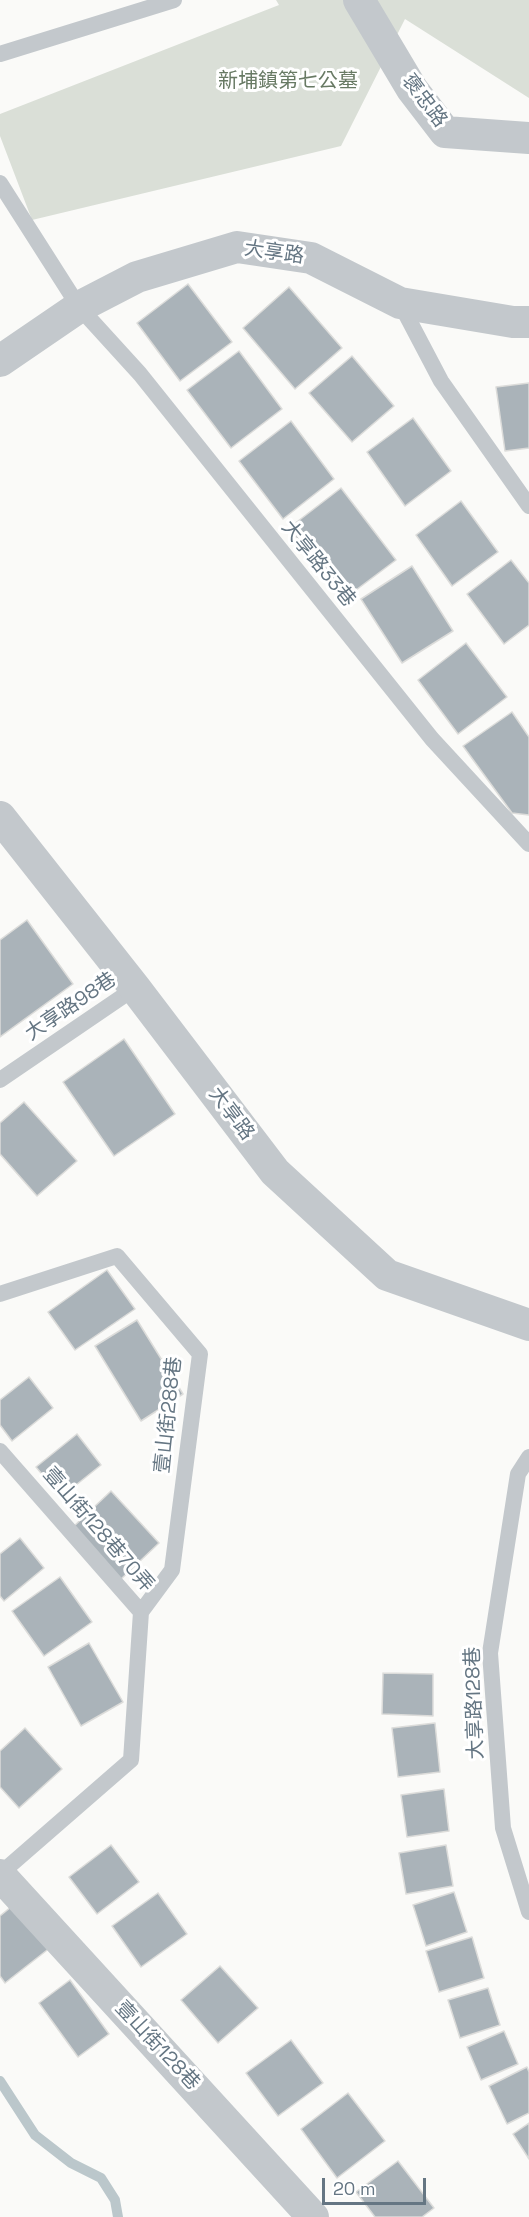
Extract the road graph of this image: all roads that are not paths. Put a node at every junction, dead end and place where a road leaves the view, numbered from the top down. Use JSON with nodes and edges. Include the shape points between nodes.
{"nodes":[{"id":1,"x":174,"y":0,"type":"edge"},
{"id":2,"x":359,"y":0,"type":"edge"},
{"id":3,"x":0,"y":54,"type":"edge"},
{"id":4,"x":529,"y":138,"type":"edge"},
{"id":5,"x":0,"y":183,"type":"edge"},
{"id":6,"x":400,"y":303,"type":"junction"},
{"id":7,"x":79,"y":307,"type":"junction"},
{"id":8,"x":529,"y":322,"type":"edge"},
{"id":9,"x":0,"y":362,"type":"edge"},
{"id":10,"x":529,"y":506,"type":"edge"},
{"id":11,"x":0,"y":817,"type":"edge"},
{"id":12,"x":529,"y":844,"type":"edge"},
{"id":13,"x":135,"y":988,"type":"junction"},
{"id":14,"x":0,"y":1080,"type":"edge"},
{"id":15,"x":0,"y":1294,"type":"edge"},
{"id":16,"x":529,"y":1325,"type":"edge"},
{"id":17,"x":0,"y":1451,"type":"edge"},
{"id":18,"x":529,"y":1457,"type":"edge"},
{"id":19,"x":141,"y":1612,"type":"junction"},
{"id":20,"x":0,"y":1875,"type":"edge"},
{"id":21,"x":529,"y":1912,"type":"edge"},
{"id":22,"x":313,"y":2217,"type":"edge"}],
"edges":[{"from":1,"to":3,"type":"lane"},
{"from":2,"to":4,"type":"street","name":"褒忠路","via":[[412,89],[445,132]]},
{"from":5,"to":7,"type":"lane","name":"大享路33巷"},
{"from":6,"to":7,"type":"street","name":"大享路","via":[[311,258],[237,247],[137,277]]},
{"from":6,"to":8,"type":"street","name":"大享路"},
{"from":6,"to":10,"type":"lane","via":[[441,381]]},
{"from":7,"to":9,"type":"street","name":"大享路"},
{"from":7,"to":12,"type":"lane","name":"大享路33巷","via":[[140,374],[432,739]]},
{"from":11,"to":13,"type":"street","name":"大享路"},
{"from":13,"to":14,"type":"lane","name":"大享路98巷"},
{"from":13,"to":16,"type":"street","name":"大享路","via":[[275,1172],[387,1275]]},
{"from":15,"to":19,"type":"lane","name":"壹山街288巷","via":[[117,1256],[200,1354],[172,1570]]},
{"from":17,"to":19,"type":"lane","name":"壹山街128巷70弄"},
{"from":18,"to":21,"type":"lane","name":"大享路128巷","via":[[518,1474],[490,1653],[503,1828]]},
{"from":19,"to":20,"type":"lane","name":"壹山街128巷70弄","via":[[131,1760]]},
{"from":20,"to":22,"type":"street","name":"壹山街128巷"}]}
